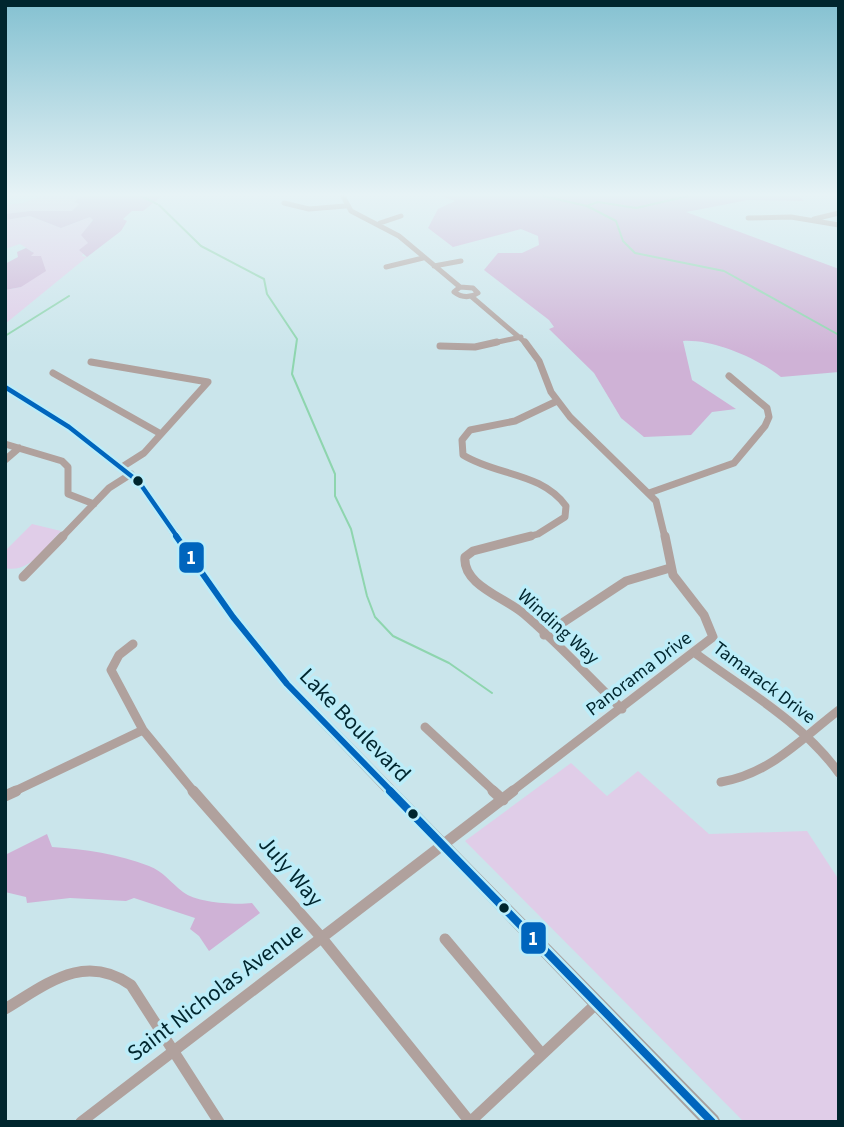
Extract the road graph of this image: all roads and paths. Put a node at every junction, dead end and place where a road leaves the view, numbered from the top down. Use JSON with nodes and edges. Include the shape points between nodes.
{"nodes":[{"id":1,"x":411,"y":249,"type":"edge"},
{"id":2,"x":423,"y":258,"type":"junction"},
{"id":3,"x":461,"y":261,"type":"dead end"},
{"id":4,"x":434,"y":266,"type":"junction"},
{"id":5,"x":386,"y":267,"type":"dead end"},
{"id":6,"x":460,"y":287,"type":"junction"},
{"id":7,"x":472,"y":297,"type":"junction"},
{"id":8,"x":521,"y":337,"type":"junction"},
{"id":9,"x":440,"y":346,"type":"dead end"},
{"id":10,"x":91,"y":362,"type":"dead end"},
{"id":11,"x":53,"y":373,"type":"dead end"},
{"id":12,"x":729,"y":376,"type":"dead end"},
{"id":13,"x":5,"y":387,"type":"edge"},
{"id":14,"x":557,"y":401,"type":"junction"},
{"id":15,"x":162,"y":434,"type":"junction"},
{"id":16,"x":5,"y":444,"type":"edge"},
{"id":17,"x":19,"y":448,"type":"junction"},
{"id":18,"x":5,"y":460,"type":"edge"},
{"id":19,"x":126,"y":470,"type":"junction"},
{"id":20,"x":649,"y":493,"type":"junction"},
{"id":21,"x":94,"y":504,"type":"junction"},
{"id":22,"x":670,"y":568,"type":"junction"},
{"id":23,"x":23,"y":577,"type":"dead end"},
{"id":24,"x":544,"y":635,"type":"junction"},
{"id":25,"x":133,"y":643,"type":"dead end"},
{"id":26,"x":695,"y":653,"type":"junction"},
{"id":27,"x":622,"y":709,"type":"junction"},
{"id":28,"x":839,"y":710,"type":"edge"},
{"id":29,"x":425,"y":727,"type":"dead end"},
{"id":30,"x":143,"y":730,"type":"junction"},
{"id":31,"x":805,"y":735,"type":"junction"},
{"id":32,"x":839,"y":773,"type":"edge"},
{"id":33,"x":721,"y":782,"type":"dead end"},
{"id":34,"x":5,"y":796,"type":"edge"},
{"id":35,"x":503,"y":800,"type":"junction"},
{"id":36,"x":443,"y":846,"type":"junction"},
{"id":37,"x":321,"y":937,"type":"junction"},
{"id":38,"x":445,"y":940,"type":"dead end"},
{"id":39,"x":596,"y":1003,"type":"junction"},
{"id":40,"x":5,"y":1009,"type":"edge"},
{"id":41,"x":174,"y":1049,"type":"junction"},
{"id":42,"x":542,"y":1054,"type":"junction"},
{"id":43,"x":81,"y":1122,"type":"edge"},
{"id":44,"x":219,"y":1122,"type":"edge"},
{"id":45,"x":470,"y":1122,"type":"edge"},
{"id":46,"x":712,"y":1122,"type":"edge"}],
"edges":[{"from":1,"to":2,"type":"street","name":"Panorama Drive"},
{"from":2,"to":4,"type":"street","name":"Panorama Drive"},
{"from":2,"to":5,"type":"street"},
{"from":3,"to":4,"type":"street"},
{"from":4,"to":6,"type":"street","name":"Panorama Drive"},
{"from":6,"to":7,"type":"street","name":"Panorama Drive","via":[[456,295]]},
{"from":6,"to":7,"type":"street","name":"Panorama Drive","via":[[476,289],[478,293]]},
{"from":7,"to":8,"type":"street","name":"Panorama Drive"},
{"from":8,"to":9,"type":"street","via":[[480,347]]},
{"from":8,"to":14,"type":"street","name":"Panorama Drive","via":[[535,354]]},
{"from":10,"to":15,"type":"street","via":[[208,382]]},
{"from":11,"to":15,"type":"street"},
{"from":12,"to":20,"type":"street","via":[[767,408],[765,426],[734,463]]},
{"from":13,"to":19,"type":"main road","name":"Lake Boulevard"},
{"from":14,"to":20,"type":"street","name":"Panorama Drive"},
{"from":14,"to":24,"type":"street","name":"Winding Way","via":[[515,421],[473,428],[461,445],[466,457],[547,487],[558,493],[566,506],[563,519],[548,529],[476,550],[464,559],[472,579],[512,604]]},
{"from":15,"to":19,"type":"street"},
{"from":16,"to":17,"type":"street"},
{"from":17,"to":18,"type":"street"},
{"from":17,"to":21,"type":"street","via":[[65,463],[66,492]]},
{"from":19,"to":21,"type":"street"},
{"from":19,"to":36,"type":"main road","name":"Lake Boulevard","via":[[156,504],[263,656]]},
{"from":20,"to":22,"type":"street","name":"Panorama Drive","via":[[660,509]]},
{"from":21,"to":23,"type":"street"},
{"from":22,"to":24,"type":"street","via":[[626,581]]},
{"from":22,"to":26,"type":"street","name":"Panorama Drive","via":[[713,626],[711,640]]},
{"from":24,"to":27,"type":"street","name":"Winding Way"},
{"from":25,"to":30,"type":"street","name":"July Way","via":[[111,670]]},
{"from":26,"to":27,"type":"street","name":"Panorama Drive"},
{"from":26,"to":31,"type":"street","name":"Tamarack Drive"},
{"from":27,"to":35,"type":"street","name":"Panorama Drive"},
{"from":28,"to":31,"type":"street"},
{"from":29,"to":35,"type":"street"},
{"from":30,"to":34,"type":"street"},
{"from":30,"to":37,"type":"street","name":"July Way"},
{"from":31,"to":32,"type":"street","name":"Tamarack Drive"},
{"from":31,"to":33,"type":"street","via":[[758,774]]},
{"from":35,"to":36,"type":"street","name":"Panorama Drive"},
{"from":36,"to":37,"type":"street","name":"Saint Nicholas Avenue"},
{"from":36,"to":39,"type":"main road","name":"Lake Boulevard"},
{"from":37,"to":41,"type":"street","name":"Saint Nicholas Avenue"},
{"from":37,"to":45,"type":"street","name":"July Way"},
{"from":38,"to":42,"type":"street"},
{"from":39,"to":42,"type":"street"},
{"from":39,"to":46,"type":"main road","name":"Lake Boulevard"},
{"from":40,"to":41,"type":"street","via":[[67,973],[108,971],[131,985]]},
{"from":41,"to":43,"type":"street","name":"Saint Nicholas Avenue"},
{"from":41,"to":44,"type":"street"},
{"from":42,"to":45,"type":"street"}]}
